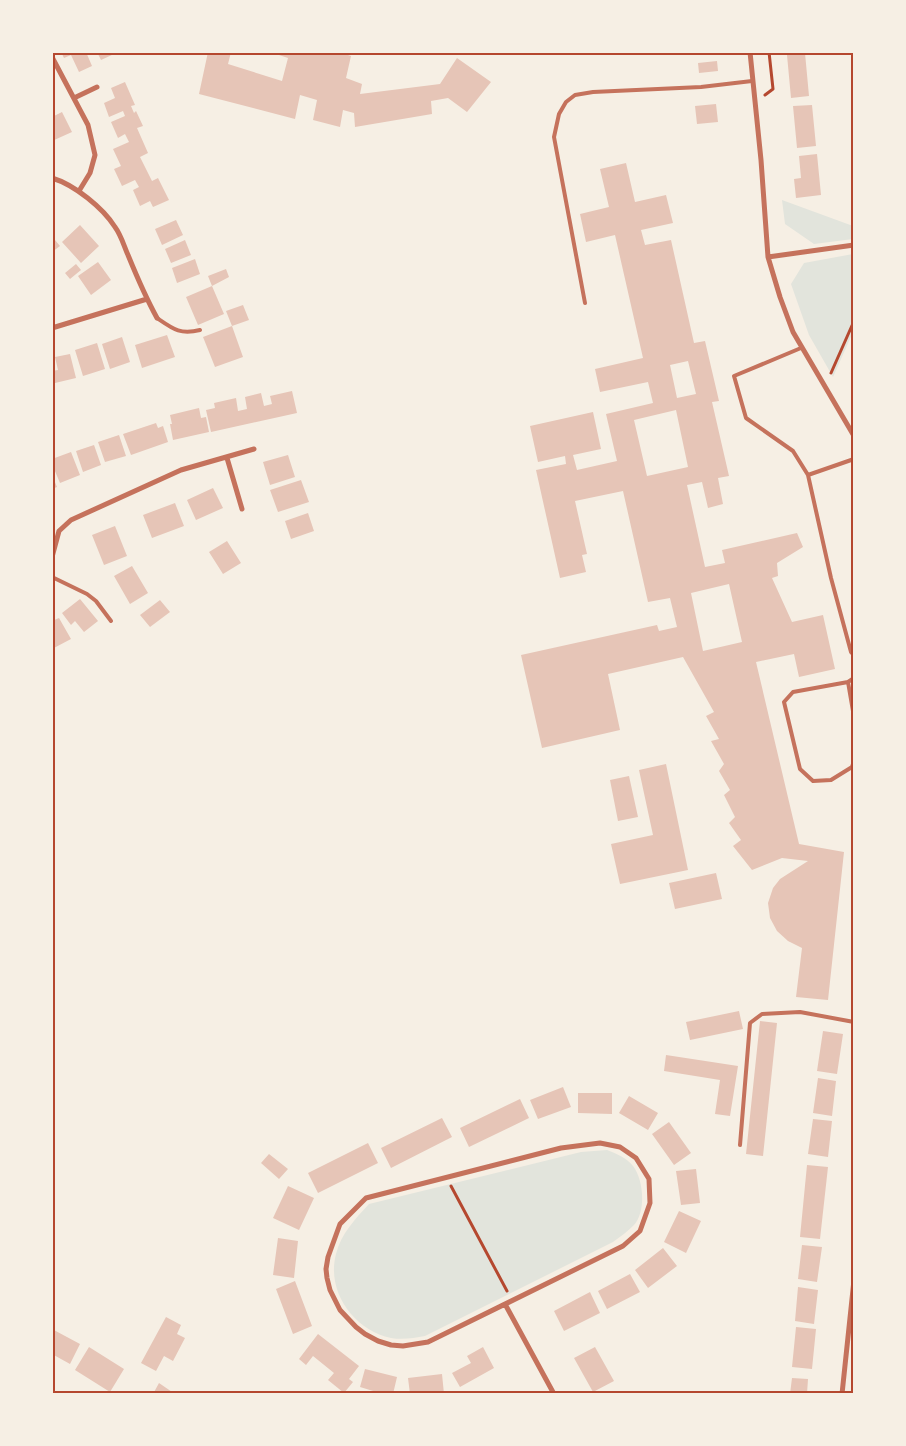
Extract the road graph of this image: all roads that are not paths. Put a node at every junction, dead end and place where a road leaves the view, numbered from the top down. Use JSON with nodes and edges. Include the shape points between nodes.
{"nodes":[{"id":1,"x":750,"y":52,"type":"edge"},
{"id":2,"x":52,"y":57,"type":"edge"},
{"id":3,"x":752,"y":82,"type":"junction"},
{"id":4,"x":97,"y":87,"type":"dead end"},
{"id":5,"x":74,"y":98,"type":"junction"},
{"id":6,"x":52,"y":178,"type":"edge"},
{"id":7,"x":79,"y":191,"type":"junction"},
{"id":8,"x":854,"y":245,"type":"edge"},
{"id":9,"x":768,"y":257,"type":"junction"},
{"id":10,"x":147,"y":299,"type":"junction"},
{"id":11,"x":585,"y":303,"type":"dead end"},
{"id":12,"x":157,"y":318,"type":"joint"},
{"id":13,"x":52,"y":328,"type":"edge"},
{"id":14,"x":200,"y":330,"type":"dead end"},
{"id":15,"x":801,"y":348,"type":"junction"},
{"id":16,"x":854,"y":436,"type":"edge"},
{"id":17,"x":254,"y":449,"type":"dead end"},
{"id":18,"x":227,"y":458,"type":"junction"},
{"id":19,"x":854,"y":458,"type":"edge"},
{"id":20,"x":808,"y":474,"type":"junction"},
{"id":21,"x":242,"y":509,"type":"dead end"},
{"id":22,"x":53,"y":553,"type":"edge"},
{"id":23,"x":52,"y":577,"type":"edge"},
{"id":24,"x":111,"y":621,"type":"dead end"},
{"id":25,"x":854,"y":655,"type":"edge"},
{"id":26,"x":854,"y":678,"type":"edge"},
{"id":27,"x":848,"y":682,"type":"junction"},
{"id":28,"x":854,"y":717,"type":"edge"},
{"id":29,"x":854,"y":761,"type":"edge"},
{"id":30,"x":854,"y":1022,"type":"edge"},
{"id":31,"x":740,"y":1145,"type":"dead end"},
{"id":32,"x":854,"y":1280,"type":"edge"},
{"id":33,"x":504,"y":1304,"type":"junction"},
{"id":34,"x":554,"y":1394,"type":"edge"},
{"id":35,"x":842,"y":1394,"type":"edge"}],
"edges":[{"from":1,"to":3,"type":"street"},
{"from":2,"to":5,"type":"street"},
{"from":3,"to":9,"type":"street"},
{"from":3,"to":11,"type":"lane","via":[[593,92],[575,95],[566,102],[559,114],[554,137]]},
{"from":4,"to":5,"type":"street"},
{"from":5,"to":7,"type":"street","via":[[88,124],[95,155],[90,173]]},
{"from":6,"to":7,"type":"street"},
{"from":7,"to":10,"type":"street","via":[[116,227]]},
{"from":8,"to":9,"type":"street"},
{"from":9,"to":15,"type":"street"},
{"from":10,"to":12,"type":"street"},
{"from":10,"to":13,"type":"street"},
{"from":12,"to":14,"type":"lane","via":[[181,332]]},
{"from":15,"to":16,"type":"street"},
{"from":15,"to":20,"type":"lane","via":[[734,376],[746,418],[793,451]]},
{"from":17,"to":18,"type":"street"},
{"from":18,"to":21,"type":"street"},
{"from":18,"to":22,"type":"street","via":[[181,470],[71,520],[59,531]]},
{"from":19,"to":20,"type":"lane"},
{"from":20,"to":25,"type":"lane","via":[[831,578]]},
{"from":23,"to":24,"type":"lane","via":[[87,594]]},
{"from":26,"to":27,"type":"lane"},
{"from":27,"to":28,"type":"lane"},
{"from":27,"to":29,"type":"lane","via":[[793,692],[784,702],[800,769],[813,781],[831,780],[852,767]]},
{"from":30,"to":31,"type":"lane","via":[[800,1012],[762,1014],[750,1023]]},
{"from":32,"to":35,"type":"street"},
{"from":33,"to":33,"type":"street","via":[[622,1246],[640,1231],[650,1203],[649,1179],[636,1158],[620,1147],[600,1143],[561,1148],[366,1198],[340,1224],[326,1269],[334,1300],[348,1320],[378,1341],[402,1346],[428,1342]]},
{"from":33,"to":34,"type":"street"}]}
